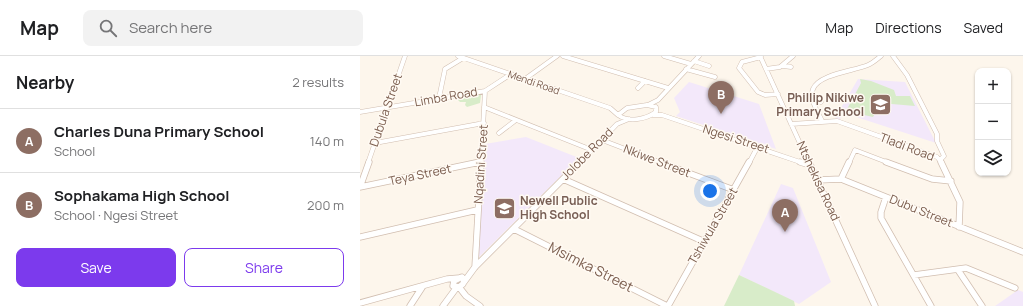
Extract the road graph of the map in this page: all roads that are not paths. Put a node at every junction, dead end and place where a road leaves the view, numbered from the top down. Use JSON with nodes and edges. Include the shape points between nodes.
{"nodes":[{"id":1,"x":405,"y":56,"type":"edge"},
{"id":2,"x":458,"y":56,"type":"edge"},
{"id":3,"x":557,"y":56,"type":"edge"},
{"id":4,"x":563,"y":56,"type":"edge"},
{"id":5,"x":664,"y":56,"type":"edge"},
{"id":6,"x":699,"y":56,"type":"edge"},
{"id":7,"x":881,"y":56,"type":"edge"},
{"id":8,"x":893,"y":56,"type":"edge"},
{"id":9,"x":760,"y":57,"type":"edge"},
{"id":10,"x":784,"y":57,"type":"dead end"},
{"id":11,"x":792,"y":57,"type":"edge"},
{"id":12,"x":870,"y":57,"type":"dead end"},
{"id":13,"x":463,"y":58,"type":"junction"},
{"id":14,"x":877,"y":60,"type":"junction"},
{"id":15,"x":693,"y":62,"type":"junction"},
{"id":16,"x":709,"y":66,"type":"dead end"},
{"id":17,"x":783,"y":66,"type":"junction"},
{"id":18,"x":791,"y":68,"type":"dead end"},
{"id":19,"x":686,"y":69,"type":"junction"},
{"id":20,"x":766,"y":69,"type":"junction"},
{"id":21,"x":831,"y":69,"type":"dead end"},
{"id":22,"x":837,"y":73,"type":"junction"},
{"id":23,"x":510,"y":74,"type":"junction"},
{"id":24,"x":829,"y":75,"type":"junction"},
{"id":25,"x":525,"y":78,"type":"junction"},
{"id":26,"x":715,"y":78,"type":"dead end"},
{"id":27,"x":835,"y":80,"type":"dead end"},
{"id":28,"x":645,"y":81,"type":"junction"},
{"id":29,"x":638,"y":88,"type":"dead end"},
{"id":30,"x":668,"y":88,"type":"junction"},
{"id":31,"x":485,"y":90,"type":"junction"},
{"id":32,"x":806,"y":93,"type":"dead end"},
{"id":33,"x":778,"y":94,"type":"junction"},
{"id":34,"x":812,"y":94,"type":"junction"},
{"id":35,"x":440,"y":98,"type":"junction"},
{"id":36,"x":658,"y":100,"type":"junction"},
{"id":37,"x":812,"y":100,"type":"junction"},
{"id":38,"x":821,"y":102,"type":"dead end"},
{"id":39,"x":647,"y":105,"type":"junction"},
{"id":40,"x":387,"y":107,"type":"junction"},
{"id":41,"x":484,"y":107,"type":"junction"},
{"id":42,"x":610,"y":108,"type":"junction"},
{"id":43,"x":656,"y":108,"type":"junction"},
{"id":44,"x":624,"y":109,"type":"junction"},
{"id":45,"x":360,"y":112,"type":"edge"},
{"id":46,"x":653,"y":115,"type":"junction"},
{"id":47,"x":662,"y":115,"type":"junction"},
{"id":48,"x":618,"y":116,"type":"junction"},
{"id":49,"x":629,"y":119,"type":"junction"},
{"id":50,"x":516,"y":120,"type":"junction"},
{"id":51,"x":822,"y":121,"type":"junction"},
{"id":52,"x":484,"y":123,"type":"junction"},
{"id":53,"x":617,"y":124,"type":"junction"},
{"id":54,"x":791,"y":124,"type":"junction"},
{"id":55,"x":499,"y":133,"type":"dead end"},
{"id":56,"x":602,"y":140,"type":"junction"},
{"id":57,"x":375,"y":143,"type":"junction"},
{"id":58,"x":758,"y":146,"type":"junction"},
{"id":59,"x":592,"y":150,"type":"junction"},
{"id":60,"x":940,"y":160,"type":"junction"},
{"id":61,"x":480,"y":162,"type":"junction"},
{"id":62,"x":810,"y":165,"type":"junction"},
{"id":63,"x":563,"y":179,"type":"junction"},
{"id":64,"x":841,"y":179,"type":"junction"},
{"id":65,"x":818,"y":180,"type":"junction"},
{"id":66,"x":951,"y":181,"type":"junction"},
{"id":67,"x":360,"y":187,"type":"edge"},
{"id":68,"x":734,"y":190,"type":"junction"},
{"id":69,"x":886,"y":197,"type":"junction"},
{"id":70,"x":477,"y":210,"type":"junction"},
{"id":71,"x":959,"y":227,"type":"junction"},
{"id":72,"x":514,"y":229,"type":"junction"},
{"id":73,"x":360,"y":237,"type":"edge"},
{"id":74,"x":705,"y":242,"type":"junction"},
{"id":75,"x":1023,"y":252,"type":"edge"},
{"id":76,"x":474,"y":268,"type":"junction"},
{"id":77,"x":958,"y":270,"type":"junction"},
{"id":78,"x":914,"y":275,"type":"junction"},
{"id":79,"x":461,"y":279,"type":"junction"},
{"id":80,"x":436,"y":283,"type":"junction"},
{"id":81,"x":423,"y":286,"type":"junction"},
{"id":82,"x":456,"y":286,"type":"junction"},
{"id":83,"x":1015,"y":288,"type":"dead end"},
{"id":84,"x":360,"y":303,"type":"edge"},
{"id":85,"x":444,"y":304,"type":"edge"},
{"id":86,"x":410,"y":306,"type":"edge"},
{"id":87,"x":480,"y":306,"type":"edge"},
{"id":88,"x":667,"y":306,"type":"edge"},
{"id":89,"x":875,"y":306,"type":"edge"},
{"id":90,"x":931,"y":306,"type":"edge"},
{"id":91,"x":982,"y":306,"type":"edge"}],
"edges":[{"from":1,"to":40,"type":"street","name":"Dubula Street"},
{"from":2,"to":13,"type":"street","name":"Mendi Road"},
{"from":3,"to":25,"type":"street"},
{"from":4,"to":28,"type":"street"},
{"from":5,"to":15,"type":"street"},
{"from":6,"to":15,"type":"street"},
{"from":7,"to":14,"type":"street"},
{"from":8,"to":60,"type":"street","via":[[907,75],[937,134],[944,156]]},
{"from":9,"to":20,"type":"street","name":"Ntshekisa Road"},
{"from":9,"to":33,"type":"street","via":[[742,62],[739,68],[758,92]]},
{"from":10,"to":11,"type":"street"},
{"from":11,"to":17,"type":"street"},
{"from":12,"to":14,"type":"street"},
{"from":13,"to":23,"type":"street","name":"Mendi Road"},
{"from":13,"to":35,"type":"street","via":[[445,70]]},
{"from":14,"to":22,"type":"street","via":[[872,65]]},
{"from":15,"to":16,"type":"street"},
{"from":15,"to":19,"type":"street"},
{"from":17,"to":18,"type":"street"},
{"from":17,"to":20,"type":"street"},
{"from":19,"to":26,"type":"street"},
{"from":19,"to":30,"type":"street"},
{"from":20,"to":33,"type":"street","name":"Ntshekisa Road"},
{"from":21,"to":22,"type":"street"},
{"from":22,"to":24,"type":"street"},
{"from":23,"to":25,"type":"street","name":"Mendi Road"},
{"from":23,"to":31,"type":"street"},
{"from":24,"to":27,"type":"street"},
{"from":24,"to":34,"type":"street","via":[[817,83]]},
{"from":25,"to":42,"type":"street","name":"Mendi Road"},
{"from":28,"to":29,"type":"street"},
{"from":28,"to":30,"type":"street"},
{"from":30,"to":36,"type":"street"},
{"from":31,"to":35,"type":"street","name":"Limba Road"},
{"from":31,"to":41,"type":"street","name":"Nqadini Street"},
{"from":32,"to":34,"type":"street"},
{"from":33,"to":54,"type":"street","name":"Ntshekisa Road"},
{"from":34,"to":37,"type":"street"},
{"from":35,"to":40,"type":"street","name":"Limba Road"},
{"from":36,"to":39,"type":"street"},
{"from":36,"to":43,"type":"street"},
{"from":37,"to":38,"type":"street"},
{"from":37,"to":51,"type":"street"},
{"from":39,"to":43,"type":"street"},
{"from":39,"to":44,"type":"street","name":"Mendi Road"},
{"from":40,"to":45,"type":"street","name":"Limba Road"},
{"from":40,"to":57,"type":"street","name":"Dubula Street"},
{"from":41,"to":50,"type":"street"},
{"from":41,"to":52,"type":"street","name":"Nqadini Street"},
{"from":42,"to":44,"type":"street","name":"Mendi Road"},
{"from":42,"to":48,"type":"street","name":"Mendi Road"},
{"from":43,"to":46,"type":"street"},
{"from":43,"to":47,"type":"street","name":"Ngesi Street"},
{"from":44,"to":48,"type":"street"},
{"from":46,"to":47,"type":"street","name":"Ngesi Street"},
{"from":46,"to":49,"type":"street","name":"Ngesi Street"},
{"from":47,"to":58,"type":"street","name":"Ngesi Street"},
{"from":48,"to":49,"type":"street"},
{"from":48,"to":53,"type":"street","name":"Jolobe Road"},
{"from":49,"to":53,"type":"street","name":"Jolobe Road"},
{"from":50,"to":55,"type":"street"},
{"from":50,"to":59,"type":"street"},
{"from":51,"to":54,"type":"street","name":"Tladi Road"},
{"from":51,"to":60,"type":"street","name":"Tladi Road","via":[[839,121],[930,153]]},
{"from":52,"to":57,"type":"street"},
{"from":52,"to":61,"type":"street","name":"Nqadini Street"},
{"from":53,"to":56,"type":"street","name":"Jolobe Road"},
{"from":54,"to":62,"type":"street","name":"Ntshekisa Road"},
{"from":56,"to":59,"type":"street","name":"Jolobe Road"},
{"from":56,"to":68,"type":"street","name":"Nkiwe Street"},
{"from":57,"to":67,"type":"street","name":"Dubula Street"},
{"from":58,"to":62,"type":"street","name":"Ngesi Street"},
{"from":58,"to":68,"type":"street","name":"Tshiwula Street"},
{"from":59,"to":63,"type":"street","name":"Jolobe Road"},
{"from":60,"to":66,"type":"street","name":"Tladi Road"},
{"from":61,"to":67,"type":"street","name":"Teya Street"},
{"from":61,"to":70,"type":"street","name":"Nqadini Street"},
{"from":62,"to":65,"type":"street","name":"Ntshekisa Road"},
{"from":63,"to":72,"type":"street","name":"Jolobe Road"},
{"from":63,"to":74,"type":"street"},
{"from":64,"to":65,"type":"street","name":"Dubu Street"},
{"from":64,"to":66,"type":"street","name":"Tladi Road","via":[[855,150],[932,180]]},
{"from":64,"to":69,"type":"street","name":"Dubu Street"},
{"from":65,"to":89,"type":"street","name":"Ntshekisa Road"},
{"from":66,"to":71,"type":"street","via":[[960,202]]},
{"from":68,"to":74,"type":"street","name":"Tshiwula Street"},
{"from":69,"to":71,"type":"street","name":"Dubu Street"},
{"from":69,"to":78,"type":"street","via":[[881,216]]},
{"from":70,"to":73,"type":"street"},
{"from":70,"to":76,"type":"street","name":"Nqadini Street"},
{"from":71,"to":75,"type":"street","name":"Dubu Street"},
{"from":72,"to":76,"type":"street","name":"Jolobe Road"},
{"from":72,"to":88,"type":"street","name":"Msimka Street"},
{"from":74,"to":88,"type":"street","name":"Tshiwula Street"},
{"from":76,"to":79,"type":"street","name":"Jolobe Road"},
{"from":77,"to":78,"type":"street"},
{"from":77,"to":83,"type":"street","via":[[966,268]]},
{"from":77,"to":91,"type":"street"},
{"from":78,"to":90,"type":"street"},
{"from":79,"to":80,"type":"street"},
{"from":79,"to":82,"type":"street","name":"Jolobe Road"},
{"from":80,"to":81,"type":"street"},
{"from":80,"to":82,"type":"street","via":[[446,282]]},
{"from":81,"to":84,"type":"street"},
{"from":81,"to":86,"type":"street"},
{"from":82,"to":85,"type":"street","name":"Jolobe Road"},
{"from":82,"to":87,"type":"street"}]}
